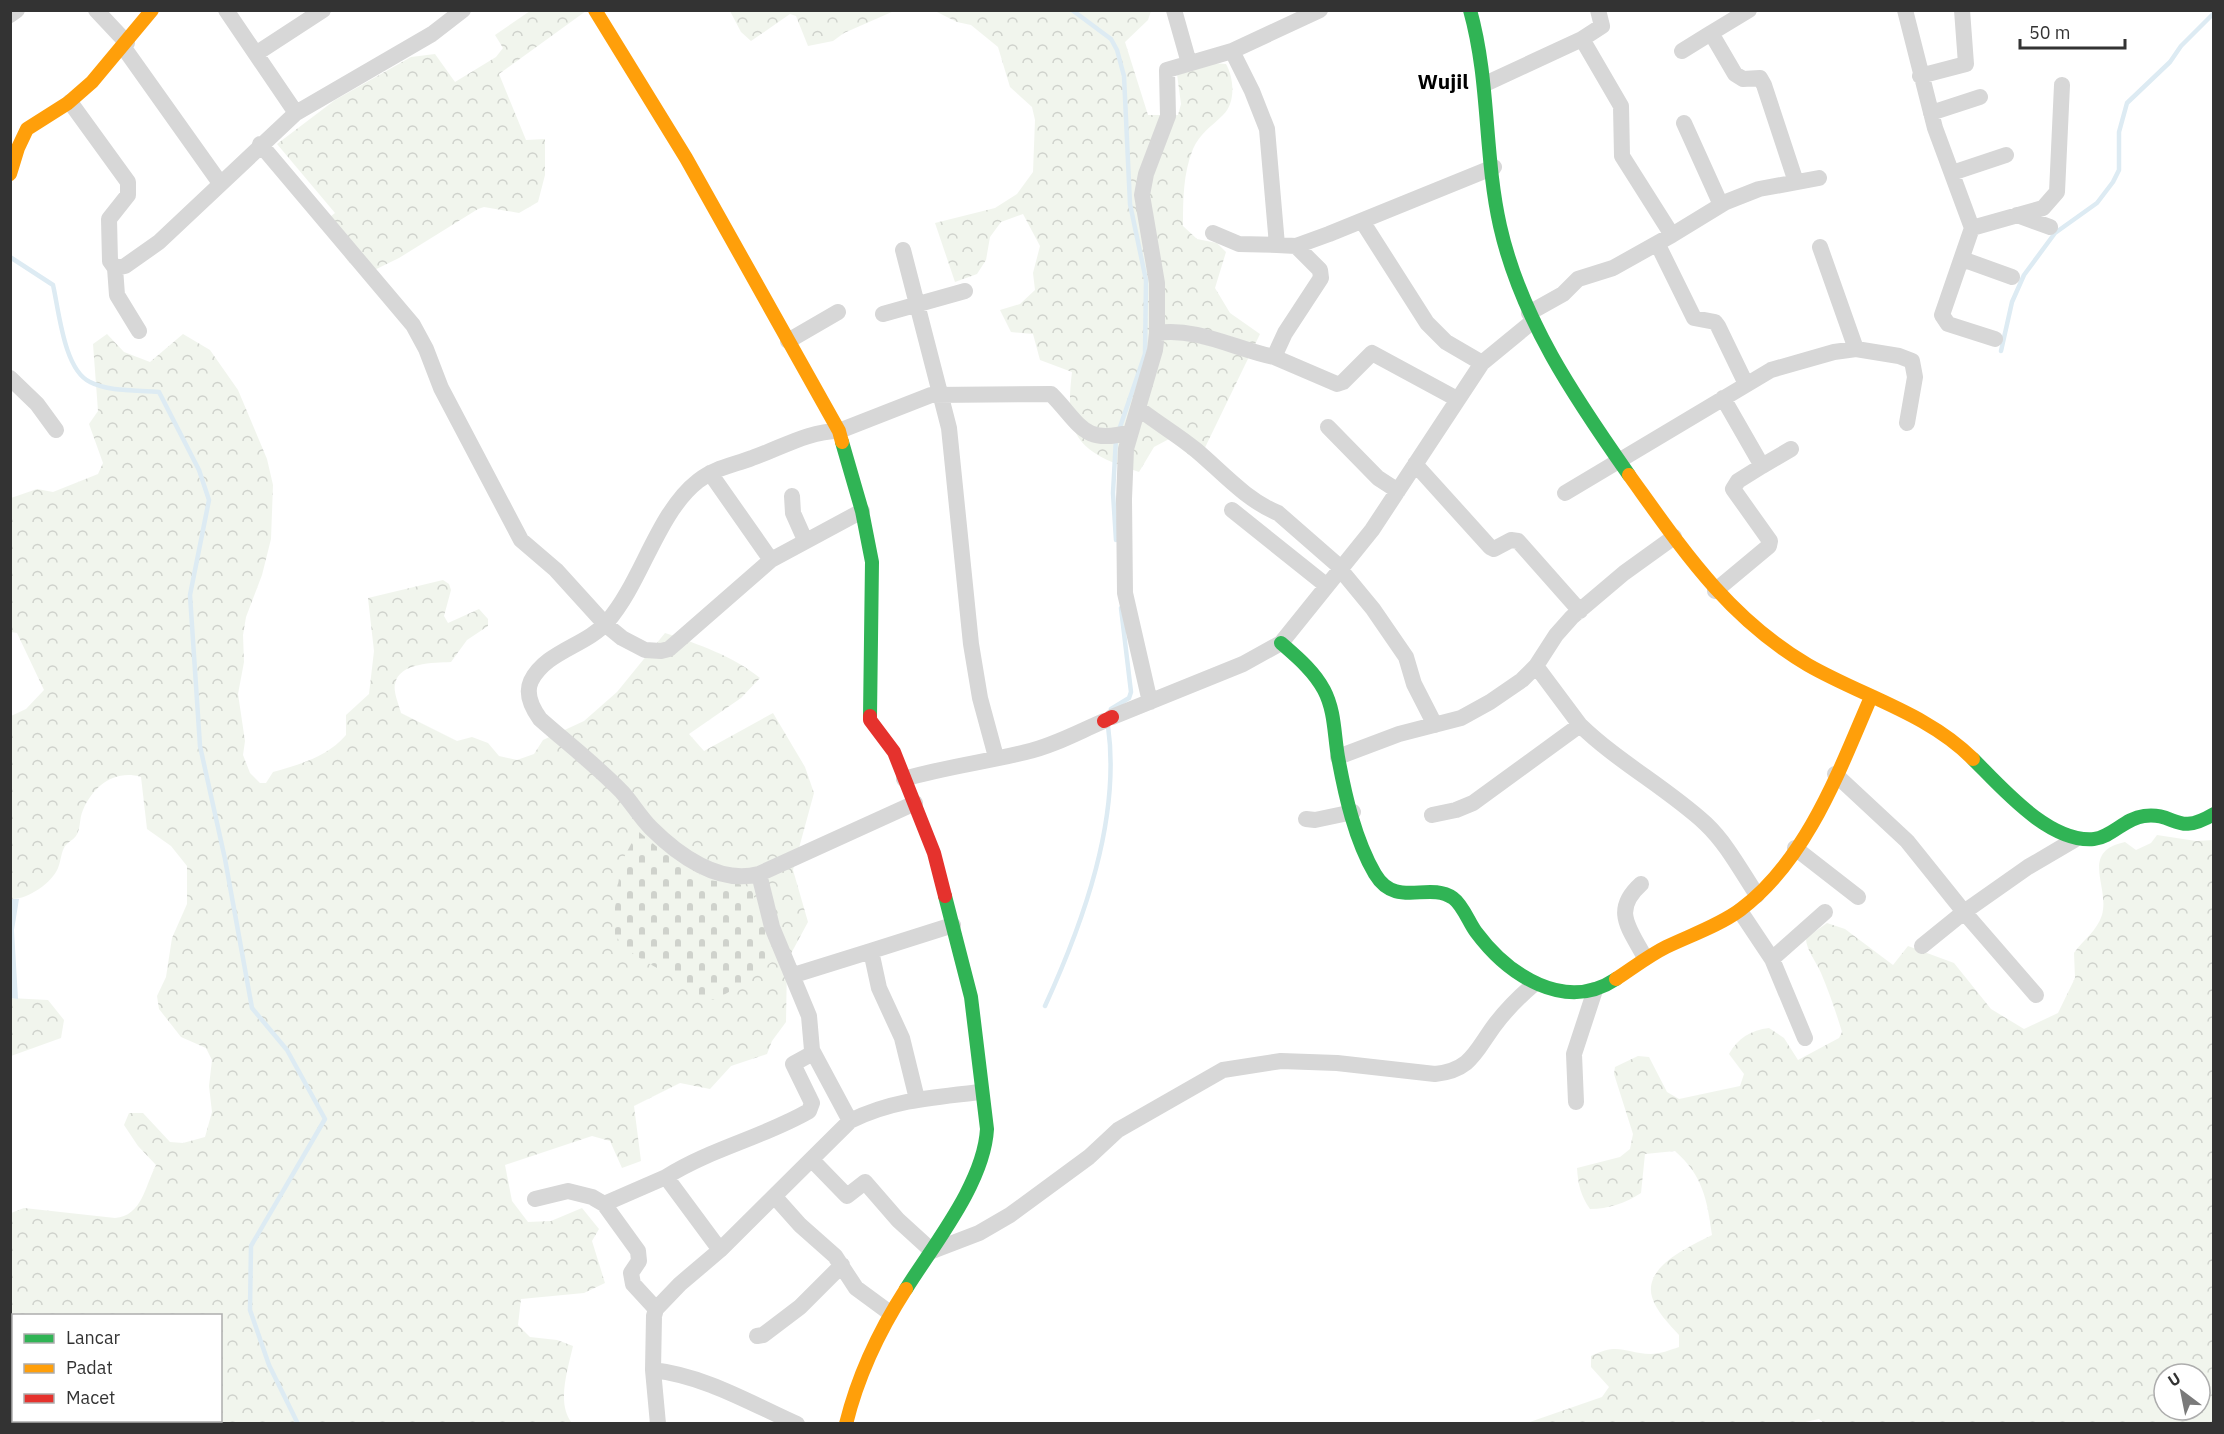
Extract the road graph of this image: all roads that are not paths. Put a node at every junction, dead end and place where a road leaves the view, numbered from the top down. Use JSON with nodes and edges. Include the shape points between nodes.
{"nodes":[{"id":1,"x":17,"y":10,"type":"edge"},
{"id":2,"x":96,"y":10,"type":"edge"},
{"id":3,"x":152,"y":10,"type":"edge"},
{"id":4,"x":226,"y":10,"type":"edge"},
{"id":5,"x":323,"y":10,"type":"edge"},
{"id":6,"x":463,"y":10,"type":"edge"},
{"id":7,"x":595,"y":10,"type":"edge"},
{"id":8,"x":1174,"y":10,"type":"edge"},
{"id":9,"x":1320,"y":10,"type":"edge"},
{"id":10,"x":1470,"y":10,"type":"edge"},
{"id":11,"x":1598,"y":10,"type":"edge"},
{"id":12,"x":1749,"y":10,"type":"edge"},
{"id":13,"x":1905,"y":10,"type":"edge"},
{"id":14,"x":1962,"y":10,"type":"edge"},
{"id":15,"x":10,"y":15,"type":"edge"},
{"id":16,"x":1711,"y":33,"type":"junction"},
{"id":17,"x":1582,"y":39,"type":"junction"},
{"id":18,"x":126,"y":46,"type":"junction"},
{"id":19,"x":1232,"y":51,"type":"junction"},
{"id":20,"x":1682,"y":51,"type":"dead end"},
{"id":21,"x":257,"y":53,"type":"junction"},
{"id":22,"x":1189,"y":63,"type":"junction"},
{"id":23,"x":1920,"y":76,"type":"junction"},
{"id":24,"x":1485,"y":84,"type":"junction"},
{"id":25,"x":2062,"y":85,"type":"dead end"},
{"id":26,"x":1980,"y":98,"type":"dead end"},
{"id":27,"x":70,"y":102,"type":"junction"},
{"id":28,"x":1930,"y":113,"type":"junction"},
{"id":29,"x":296,"y":114,"type":"junction"},
{"id":30,"x":1684,"y":123,"type":"dead end"},
{"id":31,"x":260,"y":144,"type":"junction"},
{"id":32,"x":2006,"y":155,"type":"dead end"},
{"id":33,"x":1494,"y":167,"type":"junction"},
{"id":34,"x":1952,"y":173,"type":"junction"},
{"id":35,"x":10,"y":174,"type":"edge"},
{"id":36,"x":1819,"y":178,"type":"dead end"},
{"id":37,"x":1796,"y":182,"type":"junction"},
{"id":38,"x":220,"y":183,"type":"junction"},
{"id":39,"x":1721,"y":205,"type":"junction"},
{"id":40,"x":2017,"y":215,"type":"junction"},
{"id":41,"x":1362,"y":221,"type":"junction"},
{"id":42,"x":2050,"y":227,"type":"dead end"},
{"id":43,"x":1972,"y":228,"type":"junction"},
{"id":44,"x":1213,"y":233,"type":"dead end"},
{"id":45,"x":1665,"y":240,"type":"junction"},
{"id":46,"x":1277,"y":245,"type":"junction"},
{"id":47,"x":1296,"y":246,"type":"junction"},
{"id":48,"x":1820,"y":247,"type":"dead end"},
{"id":49,"x":903,"y":250,"type":"dead end"},
{"id":50,"x":1962,"y":259,"type":"junction"},
{"id":51,"x":116,"y":268,"type":"junction"},
{"id":52,"x":2012,"y":277,"type":"dead end"},
{"id":53,"x":965,"y":291,"type":"dead end"},
{"id":54,"x":918,"y":306,"type":"junction"},
{"id":55,"x":838,"y":312,"type":"dead end"},
{"id":56,"x":883,"y":314,"type":"dead end"},
{"id":57,"x":1531,"y":317,"type":"junction"},
{"id":58,"x":139,"y":331,"type":"dead end"},
{"id":59,"x":1157,"y":333,"type":"junction"},
{"id":60,"x":1995,"y":339,"type":"dead end"},
{"id":61,"x":788,"y":341,"type":"junction"},
{"id":62,"x":1856,"y":349,"type":"junction"},
{"id":63,"x":1274,"y":357,"type":"junction"},
{"id":64,"x":1482,"y":363,"type":"junction"},
{"id":65,"x":10,"y":378,"type":"edge"},
{"id":66,"x":1746,"y":384,"type":"junction"},
{"id":67,"x":941,"y":396,"type":"junction"},
{"id":68,"x":1723,"y":398,"type":"junction"},
{"id":69,"x":1457,"y":399,"type":"junction"},
{"id":70,"x":1138,"y":408,"type":"junction"},
{"id":71,"x":1908,"y":423,"type":"dead end"},
{"id":72,"x":1328,"y":427,"type":"dead end"},
{"id":73,"x":56,"y":430,"type":"dead end"},
{"id":74,"x":839,"y":431,"type":"junction"},
{"id":75,"x":1130,"y":432,"type":"junction"},
{"id":76,"x":1791,"y":449,"type":"dead end"},
{"id":77,"x":1620,"y":461,"type":"junction"},
{"id":78,"x":1415,"y":464,"type":"junction"},
{"id":79,"x":1762,"y":466,"type":"junction"},
{"id":80,"x":710,"y":473,"type":"junction"},
{"id":81,"x":1398,"y":491,"type":"junction"},
{"id":82,"x":1565,"y":493,"type":"dead end"},
{"id":83,"x":792,"y":496,"type":"dead end"},
{"id":84,"x":1232,"y":510,"type":"dead end"},
{"id":85,"x":861,"y":511,"type":"junction"},
{"id":86,"x":1674,"y":537,"type":"junction"},
{"id":87,"x":805,"y":540,"type":"junction"},
{"id":88,"x":771,"y":560,"type":"junction"},
{"id":89,"x":1341,"y":569,"type":"junction"},
{"id":90,"x":1327,"y":586,"type":"junction"},
{"id":91,"x":1715,"y":591,"type":"junction"},
{"id":92,"x":1580,"y":610,"type":"junction"},
{"id":93,"x":605,"y":624,"type":"junction"},
{"id":94,"x":1281,"y":643,"type":"junction"},
{"id":95,"x":1536,"y":666,"type":"junction"},
{"id":96,"x":1871,"y":697,"type":"junction"},
{"id":97,"x":1150,"y":702,"type":"junction"},
{"id":98,"x":1435,"y":725,"type":"junction"},
{"id":99,"x":1580,"y":725,"type":"junction"},
{"id":100,"x":996,"y":757,"type":"junction"},
{"id":101,"x":1338,"y":757,"type":"junction"},
{"id":102,"x":1835,"y":774,"type":"junction"},
{"id":103,"x":904,"y":779,"type":"junction"},
{"id":104,"x":915,"y":803,"type":"junction"},
{"id":105,"x":1353,"y":813,"type":"junction"},
{"id":106,"x":2214,"y":814,"type":"edge"},
{"id":107,"x":1432,"y":815,"type":"dead end"},
{"id":108,"x":1306,"y":819,"type":"dead end"},
{"id":109,"x":2074,"y":840,"type":"junction"},
{"id":110,"x":1795,"y":848,"type":"junction"},
{"id":111,"x":759,"y":874,"type":"junction"},
{"id":112,"x":1641,"y":884,"type":"dead end"},
{"id":113,"x":1757,"y":895,"type":"junction"},
{"id":114,"x":1858,"y":897,"type":"dead end"},
{"id":115,"x":1740,"y":911,"type":"junction"},
{"id":116,"x":1825,"y":912,"type":"dead end"},
{"id":117,"x":1964,"y":912,"type":"junction"},
{"id":118,"x":953,"y":925,"type":"junction"},
{"id":119,"x":1922,"y":946,"type":"dead end"},
{"id":120,"x":871,"y":951,"type":"junction"},
{"id":121,"x":1646,"y":958,"type":"junction"},
{"id":122,"x":1772,"y":959,"type":"junction"},
{"id":123,"x":794,"y":975,"type":"junction"},
{"id":124,"x":1533,"y":985,"type":"junction"},
{"id":125,"x":1595,"y":990,"type":"junction"},
{"id":126,"x":2036,"y":995,"type":"dead end"},
{"id":127,"x":1805,"y":1038,"type":"dead end"},
{"id":128,"x":813,"y":1053,"type":"junction"},
{"id":129,"x":981,"y":1092,"type":"junction"},
{"id":130,"x":917,"y":1099,"type":"junction"},
{"id":131,"x":1576,"y":1101,"type":"dead end"},
{"id":132,"x":850,"y":1121,"type":"junction"},
{"id":133,"x":812,"y":1160,"type":"junction"},
{"id":134,"x":666,"y":1177,"type":"junction"},
{"id":135,"x":775,"y":1197,"type":"junction"},
{"id":136,"x":536,"y":1199,"type":"dead end"},
{"id":137,"x":604,"y":1204,"type":"junction"},
{"id":138,"x":720,"y":1250,"type":"junction"},
{"id":139,"x":932,"y":1251,"type":"junction"},
{"id":140,"x":842,"y":1265,"type":"junction"},
{"id":141,"x":656,"y":1309,"type":"junction"},
{"id":142,"x":890,"y":1313,"type":"junction"},
{"id":143,"x":758,"y":1336,"type":"dead end"},
{"id":144,"x":653,"y":1370,"type":"junction"},
{"id":145,"x":658,"y":1424,"type":"edge"},
{"id":146,"x":797,"y":1424,"type":"edge"},
{"id":147,"x":846,"y":1424,"type":"edge"}],
"edges":[{"from":1,"to":15,"type":"street"},
{"from":2,"to":18,"type":"street"},
{"from":3,"to":18,"type":"street"},
{"from":4,"to":21,"type":"street"},
{"from":5,"to":21,"type":"street"},
{"from":6,"to":29,"type":"street","via":[[432,34]]},
{"from":7,"to":61,"type":"street","via":[[686,158]]},
{"from":8,"to":22,"type":"street"},
{"from":9,"to":19,"type":"street"},
{"from":10,"to":24,"type":"street"},
{"from":11,"to":17,"type":"street","via":[[1602,26]]},
{"from":12,"to":16,"type":"street"},
{"from":13,"to":23,"type":"street"},
{"from":14,"to":23,"type":"street","via":[[1966,64]]},
{"from":16,"to":20,"type":"street"},
{"from":16,"to":37,"type":"street","via":[[1735,74],[1743,79],[1760,78],[1764,84]]},
{"from":17,"to":24,"type":"street"},
{"from":17,"to":45,"type":"street","via":[[1621,106],[1622,156]]},
{"from":18,"to":27,"type":"street"},
{"from":18,"to":38,"type":"street"},
{"from":19,"to":22,"type":"street"},
{"from":19,"to":46,"type":"street","via":[[1267,129]]},
{"from":21,"to":29,"type":"street"},
{"from":22,"to":59,"type":"street","via":[[1167,69],[1168,116],[1142,195],[1157,283]]},
{"from":23,"to":28,"type":"street"},
{"from":24,"to":33,"type":"street"},
{"from":25,"to":40,"type":"street","via":[[2057,192],[2043,208]]},
{"from":26,"to":28,"type":"street"},
{"from":27,"to":35,"type":"street","via":[[32,123],[18,144]]},
{"from":27,"to":51,"type":"street","via":[[128,182],[128,195],[108,224],[110,261]]},
{"from":28,"to":34,"type":"street"},
{"from":29,"to":31,"type":"street"},
{"from":30,"to":39,"type":"street"},
{"from":31,"to":38,"type":"street"},
{"from":31,"to":93,"type":"street","via":[[413,325],[441,388],[521,540],[556,570]]},
{"from":32,"to":34,"type":"street"},
{"from":33,"to":41,"type":"street"},
{"from":33,"to":57,"type":"street","via":[[1506,251]]},
{"from":34,"to":43,"type":"street"},
{"from":36,"to":37,"type":"street"},
{"from":37,"to":39,"type":"street","via":[[1759,189]]},
{"from":38,"to":51,"type":"street","via":[[159,242]]},
{"from":39,"to":45,"type":"street"},
{"from":40,"to":42,"type":"street"},
{"from":40,"to":43,"type":"street"},
{"from":41,"to":47,"type":"street"},
{"from":41,"to":64,"type":"street","via":[[1426,323],[1446,342]]},
{"from":43,"to":50,"type":"street"},
{"from":44,"to":46,"type":"street","via":[[1239,244]]},
{"from":45,"to":57,"type":"street","via":[[1613,268],[1578,279]]},
{"from":45,"to":66,"type":"street","via":[[1694,318],[1718,326]]},
{"from":46,"to":47,"type":"street"},
{"from":47,"to":63,"type":"street","via":[[1320,270],[1322,278],[1285,333]]},
{"from":48,"to":62,"type":"street"},
{"from":49,"to":54,"type":"street"},
{"from":50,"to":52,"type":"street"},
{"from":50,"to":60,"type":"street","via":[[1943,317],[1948,324]]},
{"from":51,"to":58,"type":"street","via":[[117,296]]},
{"from":53,"to":54,"type":"street"},
{"from":54,"to":56,"type":"street"},
{"from":54,"to":67,"type":"street"},
{"from":55,"to":61,"type":"street"},
{"from":57,"to":64,"type":"street"},
{"from":57,"to":77,"type":"street"},
{"from":59,"to":63,"type":"street","via":[[1174,330]]},
{"from":59,"to":70,"type":"street"},
{"from":61,"to":74,"type":"street"},
{"from":62,"to":66,"type":"street","via":[[1791,363]]},
{"from":62,"to":71,"type":"street","via":[[1912,361],[1915,377]]},
{"from":63,"to":69,"type":"street","via":[[1337,384],[1372,353]]},
{"from":64,"to":69,"type":"street"},
{"from":65,"to":73,"type":"street"},
{"from":66,"to":68,"type":"street"},
{"from":67,"to":74,"type":"street","via":[[921,398]]},
{"from":67,"to":75,"type":"street","via":[[1051,394],[1086,433],[1097,437]]},
{"from":67,"to":100,"type":"street","via":[[953,456],[971,644]]},
{"from":68,"to":77,"type":"street"},
{"from":68,"to":79,"type":"street"},
{"from":69,"to":78,"type":"street"},
{"from":70,"to":75,"type":"street"},
{"from":70,"to":89,"type":"street","via":[[1195,449],[1239,489],[1278,513]]},
{"from":72,"to":81,"type":"street","via":[[1378,478]]},
{"from":74,"to":80,"type":"street","via":[[804,436]]},
{"from":74,"to":85,"type":"street"},
{"from":75,"to":97,"type":"street","via":[[1124,499],[1125,593]]},
{"from":76,"to":79,"type":"street"},
{"from":77,"to":82,"type":"street"},
{"from":77,"to":86,"type":"street"},
{"from":78,"to":81,"type":"street"},
{"from":78,"to":92,"type":"street","via":[[1490,547],[1518,541]]},
{"from":79,"to":91,"type":"street","via":[[1734,489],[1770,537],[1769,546]]},
{"from":80,"to":88,"type":"street"},
{"from":80,"to":93,"type":"street","via":[[679,500]]},
{"from":81,"to":89,"type":"street"},
{"from":83,"to":87,"type":"street","via":[[793,513]]},
{"from":84,"to":90,"type":"street"},
{"from":85,"to":87,"type":"street"},
{"from":85,"to":103,"type":"street","via":[[872,562],[870,720],[890,744]]},
{"from":86,"to":91,"type":"street"},
{"from":86,"to":92,"type":"street"},
{"from":87,"to":88,"type":"street"},
{"from":88,"to":93,"type":"street","via":[[669,649],[645,650]]},
{"from":89,"to":90,"type":"street"},
{"from":89,"to":98,"type":"street","via":[[1401,650]]},
{"from":90,"to":94,"type":"street"},
{"from":91,"to":96,"type":"street","via":[[1778,646]]},
{"from":92,"to":95,"type":"street","via":[[1556,635]]},
{"from":93,"to":111,"type":"street","via":[[538,671],[529,687],[535,712],[622,792],[650,827],[673,847],[725,876],[744,878]]},
{"from":94,"to":97,"type":"street","via":[[1243,664]]},
{"from":94,"to":101,"type":"street","via":[[1325,692]]},
{"from":95,"to":98,"type":"street","via":[[1490,702],[1461,718]]},
{"from":95,"to":99,"type":"street"},
{"from":96,"to":102,"type":"street"},
{"from":96,"to":109,"type":"street","via":[[1955,741],[2048,828]]},
{"from":97,"to":100,"type":"street","via":[[1051,744]]},
{"from":98,"to":101,"type":"street"},
{"from":99,"to":107,"type":"street","via":[[1473,803]]},
{"from":99,"to":113,"type":"street","via":[[1707,825]]},
{"from":100,"to":103,"type":"street"},
{"from":101,"to":105,"type":"street"},
{"from":102,"to":110,"type":"street"},
{"from":102,"to":117,"type":"street","via":[[1907,841]]},
{"from":103,"to":104,"type":"street"},
{"from":104,"to":111,"type":"street"},
{"from":104,"to":118,"type":"street","via":[[934,853]]},
{"from":105,"to":108,"type":"street"},
{"from":105,"to":124,"type":"street","via":[[1363,852],[1377,879],[1397,893],[1436,893],[1455,899],[1502,962]]},
{"from":106,"to":109,"type":"street","via":[[2181,827],[2150,816],[2140,817],[2114,828],[2105,837]]},
{"from":109,"to":117,"type":"street"},
{"from":110,"to":113,"type":"street"},
{"from":110,"to":114,"type":"street"},
{"from":111,"to":123,"type":"street","via":[[772,927]]},
{"from":112,"to":121,"type":"street","via":[[1629,894],[1624,916]]},
{"from":113,"to":115,"type":"street"},
{"from":115,"to":121,"type":"street"},
{"from":115,"to":122,"type":"street"},
{"from":116,"to":122,"type":"street"},
{"from":117,"to":119,"type":"street"},
{"from":117,"to":126,"type":"street"},
{"from":118,"to":120,"type":"street"},
{"from":118,"to":129,"type":"street","via":[[971,997]]},
{"from":120,"to":123,"type":"street"},
{"from":120,"to":130,"type":"street","via":[[879,988],[902,1038]]},
{"from":121,"to":125,"type":"street"},
{"from":122,"to":127,"type":"street"},
{"from":123,"to":128,"type":"street","via":[[809,1016]]},
{"from":124,"to":125,"type":"street","via":[[1553,991]]},
{"from":124,"to":139,"type":"street","via":[[1494,1025],[1476,1055],[1449,1073],[1281,1061],[1216,1074],[1118,1130],[1089,1157],[1010,1215],[979,1233]]},
{"from":125,"to":131,"type":"street","via":[[1574,1054]]},
{"from":128,"to":132,"type":"street"},
{"from":128,"to":134,"type":"street","via":[[793,1064],[812,1103],[809,1111],[747,1141],[686,1164]]},
{"from":129,"to":130,"type":"street"},
{"from":129,"to":139,"type":"street","via":[[986,1145],[968,1189]]},
{"from":130,"to":132,"type":"street"},
{"from":132,"to":133,"type":"street"},
{"from":133,"to":135,"type":"street"},
{"from":133,"to":139,"type":"street","via":[[847,1196],[865,1182]]},
{"from":134,"to":137,"type":"street"},
{"from":134,"to":138,"type":"street"},
{"from":135,"to":138,"type":"street"},
{"from":135,"to":140,"type":"street"},
{"from":136,"to":137,"type":"street","via":[[578,1192]]},
{"from":137,"to":141,"type":"street","via":[[638,1251],[639,1261],[631,1273],[633,1284]]},
{"from":138,"to":141,"type":"street"},
{"from":139,"to":142,"type":"street"},
{"from":140,"to":142,"type":"street","via":[[856,1288]]},
{"from":140,"to":143,"type":"street","via":[[800,1306]]},
{"from":141,"to":144,"type":"street"},
{"from":142,"to":147,"type":"street","via":[[860,1376]]},
{"from":144,"to":145,"type":"street"},
{"from":144,"to":146,"type":"street","via":[[700,1380]]}]}
